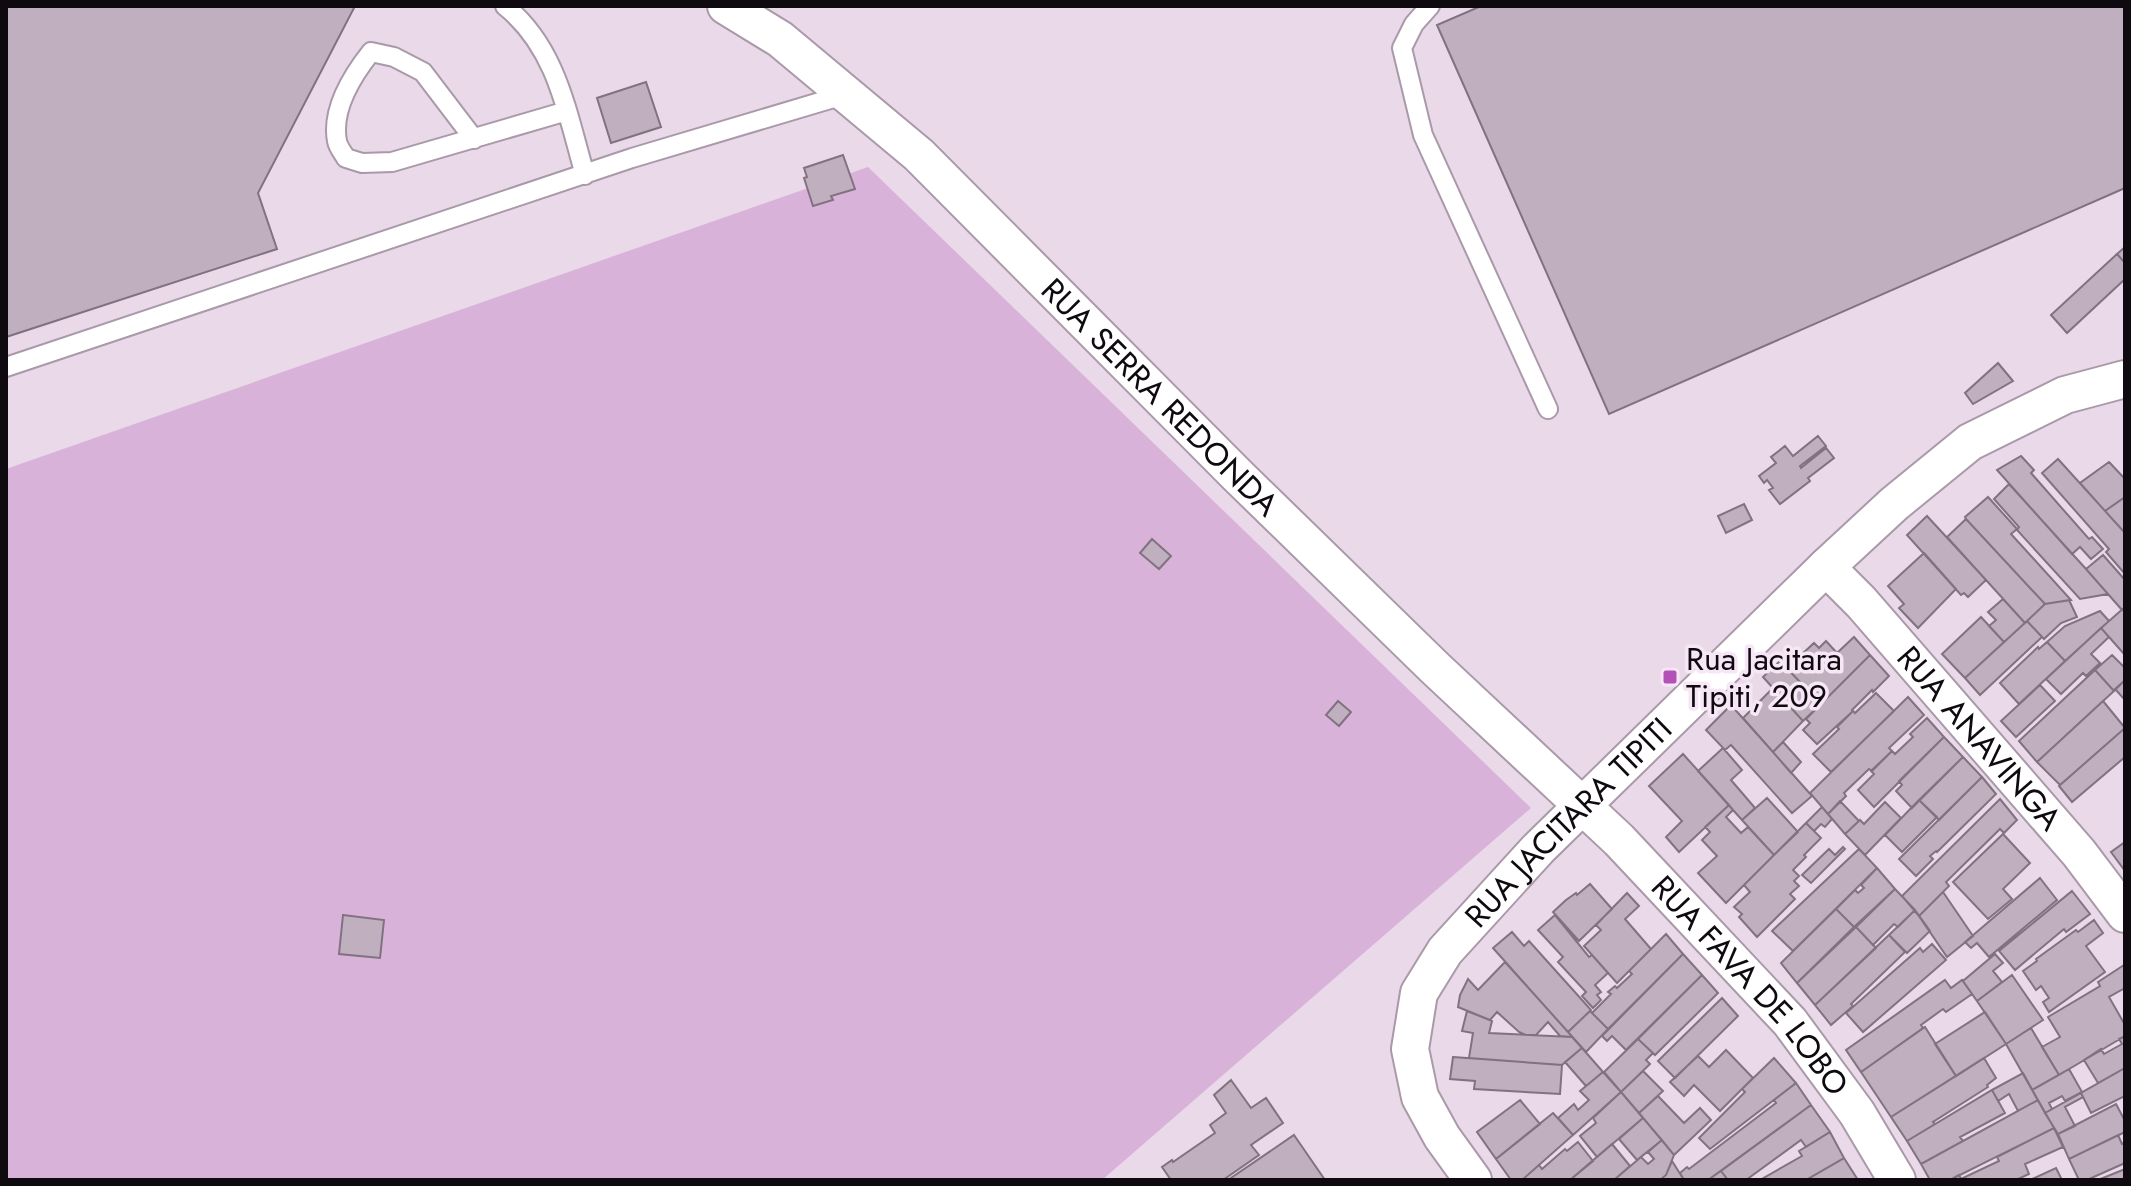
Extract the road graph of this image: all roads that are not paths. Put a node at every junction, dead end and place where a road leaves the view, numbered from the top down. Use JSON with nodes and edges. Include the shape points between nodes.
{"nodes":[{"id":1,"x":505,"y":6,"type":"edge"},
{"id":2,"x":726,"y":6,"type":"edge"},
{"id":3,"x":1430,"y":6,"type":"edge"},
{"id":4,"x":847,"y":94,"type":"junction"},
{"id":5,"x":567,"y":111,"type":"junction"},
{"id":6,"x":474,"y":139,"type":"junction"},
{"id":7,"x":585,"y":175,"type":"junction"},
{"id":8,"x":6,"y":367,"type":"edge"},
{"id":9,"x":2119,"y":390,"type":"edge"},
{"id":10,"x":1548,"y":409,"type":"dead end"},
{"id":11,"x":1826,"y":567,"type":"junction"},
{"id":12,"x":1582,"y":806,"type":"junction"},
{"id":13,"x":2125,"y":914,"type":"edge"},
{"id":14,"x":1473,"y":1180,"type":"edge"},
{"id":15,"x":1897,"y":1180,"type":"edge"}],
"edges":[{"from":1,"to":5,"type":"lane","via":[[523,20],[551,62]]},
{"from":2,"to":4,"type":"street","name":"RUA SERRA REDONDA","via":[[780,39]]},
{"from":3,"to":10,"type":"lane","via":[[1402,48],[1423,135]]},
{"from":4,"to":7,"type":"lane"},
{"from":4,"to":12,"type":"street","name":"RUA SERRA REDONDA","via":[[919,155],[1237,475]]},
{"from":5,"to":6,"type":"lane"},
{"from":5,"to":7,"type":"lane"},
{"from":6,"to":6,"type":"lane","via":[[392,162],[362,163],[346,158],[337,143],[338,109],[353,75],[371,52],[394,57],[423,72]]},
{"from":7,"to":8,"type":"lane"},
{"from":9,"to":11,"type":"street","name":"RUA JACITARA TIPITI","via":[[2065,395],[1970,442]]},
{"from":11,"to":12,"type":"street","name":"RUA JACITARA TIPITI"},
{"from":11,"to":13,"type":"street","name":"RUA ANAVINGA","via":[[2079,853]]},
{"from":12,"to":14,"type":"street","name":"RUA JACITARA TIPITI","via":[[1445,951],[1419,993],[1410,1049],[1420,1097]]},
{"from":12,"to":15,"type":"street","name":"RUA FAVA DE LOBO","via":[[1790,1022],[1857,1113]]}]}
